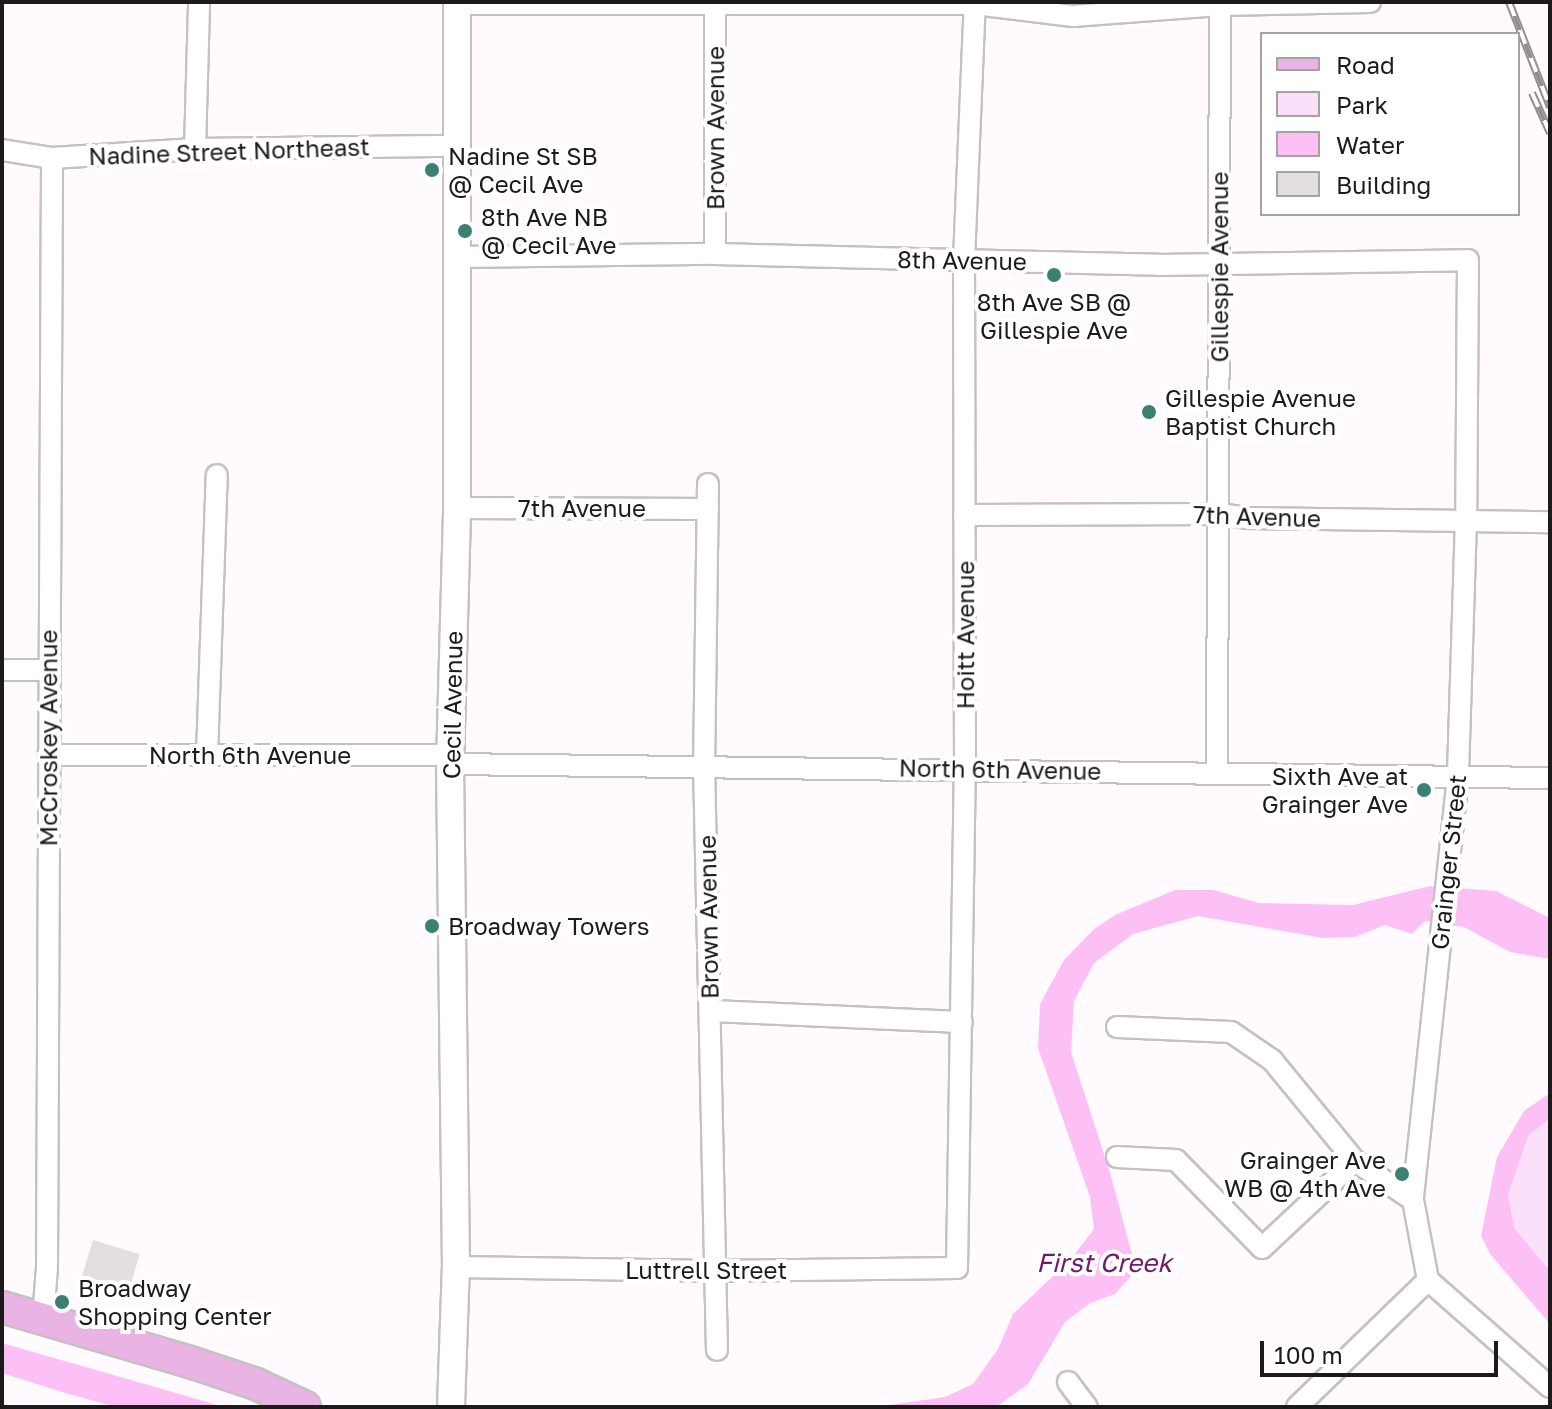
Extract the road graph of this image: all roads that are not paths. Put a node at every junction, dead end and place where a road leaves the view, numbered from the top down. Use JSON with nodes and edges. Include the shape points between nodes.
{"nodes":[{"id":1,"x":199,"y":2,"type":"edge"},
{"id":2,"x":1370,"y":2,"type":"edge"},
{"id":3,"x":457,"y":3,"type":"edge"},
{"id":4,"x":975,"y":3,"type":"edge"},
{"id":5,"x":715,"y":4,"type":"edge"},
{"id":6,"x":1220,"y":4,"type":"edge"},
{"id":7,"x":457,"y":146,"type":"junction"},
{"id":8,"x":195,"y":149,"type":"junction"},
{"id":9,"x":2,"y":150,"type":"edge"},
{"id":10,"x":52,"y":158,"type":"junction"},
{"id":11,"x":715,"y":254,"type":"junction"},
{"id":12,"x":457,"y":257,"type":"junction"},
{"id":13,"x":964,"y":260,"type":"junction"},
{"id":14,"x":1468,"y":260,"type":"joint"},
{"id":15,"x":1218,"y":261,"type":"junction"},
{"id":16,"x":217,"y":475,"type":"dead end"},
{"id":17,"x":708,"y":484,"type":"dead end"},
{"id":18,"x":457,"y":508,"type":"junction"},
{"id":19,"x":708,"y":509,"type":"junction"},
{"id":20,"x":1219,"y":514,"type":"junction"},
{"id":21,"x":964,"y":515,"type":"junction"},
{"id":22,"x":1466,"y":519,"type":"junction"},
{"id":23,"x":1550,"y":522,"type":"edge"},
{"id":24,"x":2,"y":670,"type":"edge"},
{"id":25,"x":49,"y":670,"type":"junction"},
{"id":26,"x":48,"y":755,"type":"junction"},
{"id":27,"x":207,"y":755,"type":"junction"},
{"id":28,"x":450,"y":760,"type":"junction"},
{"id":29,"x":704,"y":765,"type":"junction"},
{"id":30,"x":965,"y":769,"type":"junction"},
{"id":31,"x":1217,"y":773,"type":"junction"},
{"id":32,"x":1458,"y":776,"type":"junction"},
{"id":33,"x":1550,"y":778,"type":"edge"},
{"id":34,"x":711,"y":1011,"type":"junction"},
{"id":35,"x":962,"y":1022,"type":"junction"},
{"id":36,"x":1117,"y":1027,"type":"dead end"},
{"id":37,"x":1117,"y":1157,"type":"dead end"},
{"id":38,"x":1355,"y":1161,"type":"junction"},
{"id":39,"x":1413,"y":1200,"type":"junction"},
{"id":40,"x":456,"y":1267,"type":"junction"},
{"id":41,"x":957,"y":1268,"type":"joint"},
{"id":42,"x":716,"y":1271,"type":"junction"},
{"id":43,"x":1428,"y":1280,"type":"junction"},
{"id":44,"x":2,"y":1307,"type":"edge"},
{"id":45,"x":43,"y":1318,"type":"junction"},
{"id":46,"x":717,"y":1350,"type":"dead end"},
{"id":47,"x":1068,"y":1382,"type":"dead end"},
{"id":48,"x":1550,"y":1387,"type":"edge"},
{"id":49,"x":305,"y":1407,"type":"edge"},
{"id":50,"x":451,"y":1407,"type":"edge"},
{"id":51,"x":1087,"y":1407,"type":"edge"},
{"id":52,"x":1297,"y":1407,"type":"edge"}],
"edges":[{"from":1,"to":8,"type":"street"},
{"from":2,"to":6,"type":"street"},
{"from":3,"to":5,"type":"street"},
{"from":3,"to":7,"type":"street","name":"Cecil Avenue"},
{"from":4,"to":5,"type":"street"},
{"from":4,"to":6,"type":"street","via":[[1073,16]]},
{"from":4,"to":13,"type":"street","name":"Hoitt Avenue"},
{"from":5,"to":11,"type":"street","name":"Brown Avenue"},
{"from":6,"to":15,"type":"street","name":"Gillespie Avenue"},
{"from":7,"to":8,"type":"street","name":"Nadine Street Northeast"},
{"from":7,"to":12,"type":"street","name":"Cecil Avenue"},
{"from":8,"to":10,"type":"street","name":"Nadine Street Northeast"},
{"from":9,"to":10,"type":"street","name":"Nadine Street Northeast"},
{"from":10,"to":25,"type":"street","name":"McCroskey Avenue"},
{"from":11,"to":12,"type":"street","name":"8th Avenue"},
{"from":11,"to":13,"type":"street","name":"8th Avenue"},
{"from":12,"to":18,"type":"street","name":"Cecil Avenue"},
{"from":13,"to":15,"type":"street","name":"8th Avenue","via":[[1159,265]]},
{"from":13,"to":21,"type":"street","name":"Hoitt Avenue"},
{"from":14,"to":15,"type":"street","name":"8th Avenue"},
{"from":14,"to":22,"type":"street","name":"Grainger Street"},
{"from":15,"to":20,"type":"street","name":"Gillespie Avenue"},
{"from":16,"to":27,"type":"street"},
{"from":17,"to":19,"type":"street","name":"Brown Avenue"},
{"from":18,"to":19,"type":"street","name":"7th Avenue"},
{"from":18,"to":28,"type":"street","name":"Cecil Avenue"},
{"from":19,"to":29,"type":"street","name":"Brown Avenue"},
{"from":20,"to":21,"type":"street","name":"7th Avenue"},
{"from":20,"to":22,"type":"street","name":"7th Avenue"},
{"from":20,"to":31,"type":"street","name":"Gillespie Avenue"},
{"from":21,"to":30,"type":"street","name":"Hoitt Avenue"},
{"from":22,"to":23,"type":"street","name":"7th Avenue"},
{"from":22,"to":32,"type":"street","name":"Grainger Street"},
{"from":24,"to":25,"type":"street"},
{"from":25,"to":26,"type":"street","name":"McCroskey Avenue"},
{"from":26,"to":27,"type":"street","name":"North 6th Avenue"},
{"from":26,"to":45,"type":"street","name":"McCroskey Avenue"},
{"from":27,"to":28,"type":"street","name":"North 6th Avenue"},
{"from":28,"to":29,"type":"street","name":"North 6th Avenue"},
{"from":28,"to":40,"type":"street","name":"Cecil Avenue"},
{"from":29,"to":30,"type":"street","name":"North 6th Avenue"},
{"from":29,"to":34,"type":"street","name":"Brown Avenue"},
{"from":30,"to":31,"type":"street","name":"North 6th Avenue"},
{"from":30,"to":35,"type":"street","name":"Hoitt Avenue"},
{"from":31,"to":32,"type":"street","name":"North 6th Avenue"},
{"from":32,"to":33,"type":"street","name":"North 6th Avenue"},
{"from":32,"to":39,"type":"street","name":"Grainger Street"},
{"from":34,"to":35,"type":"street"},
{"from":34,"to":42,"type":"street","name":"Brown Avenue"},
{"from":35,"to":41,"type":"street","name":"Hoitt Avenue"},
{"from":36,"to":38,"type":"street","via":[[1231,1032],[1272,1060]]},
{"from":37,"to":38,"type":"street","via":[[1176,1160],[1262,1248]]},
{"from":38,"to":39,"type":"street"},
{"from":39,"to":43,"type":"street","name":"Grainger Street"},
{"from":40,"to":42,"type":"street","name":"Luttrell Street"},
{"from":40,"to":50,"type":"street","name":"Cecil Avenue"},
{"from":41,"to":42,"type":"street","name":"Luttrell Street"},
{"from":42,"to":46,"type":"street","name":"Brown Avenue"},
{"from":43,"to":48,"type":"street"},
{"from":43,"to":52,"type":"street"},
{"from":44,"to":45,"type":"main road"},
{"from":45,"to":49,"type":"main road","via":[[256,1384]]},
{"from":47,"to":51,"type":"street"}]}
